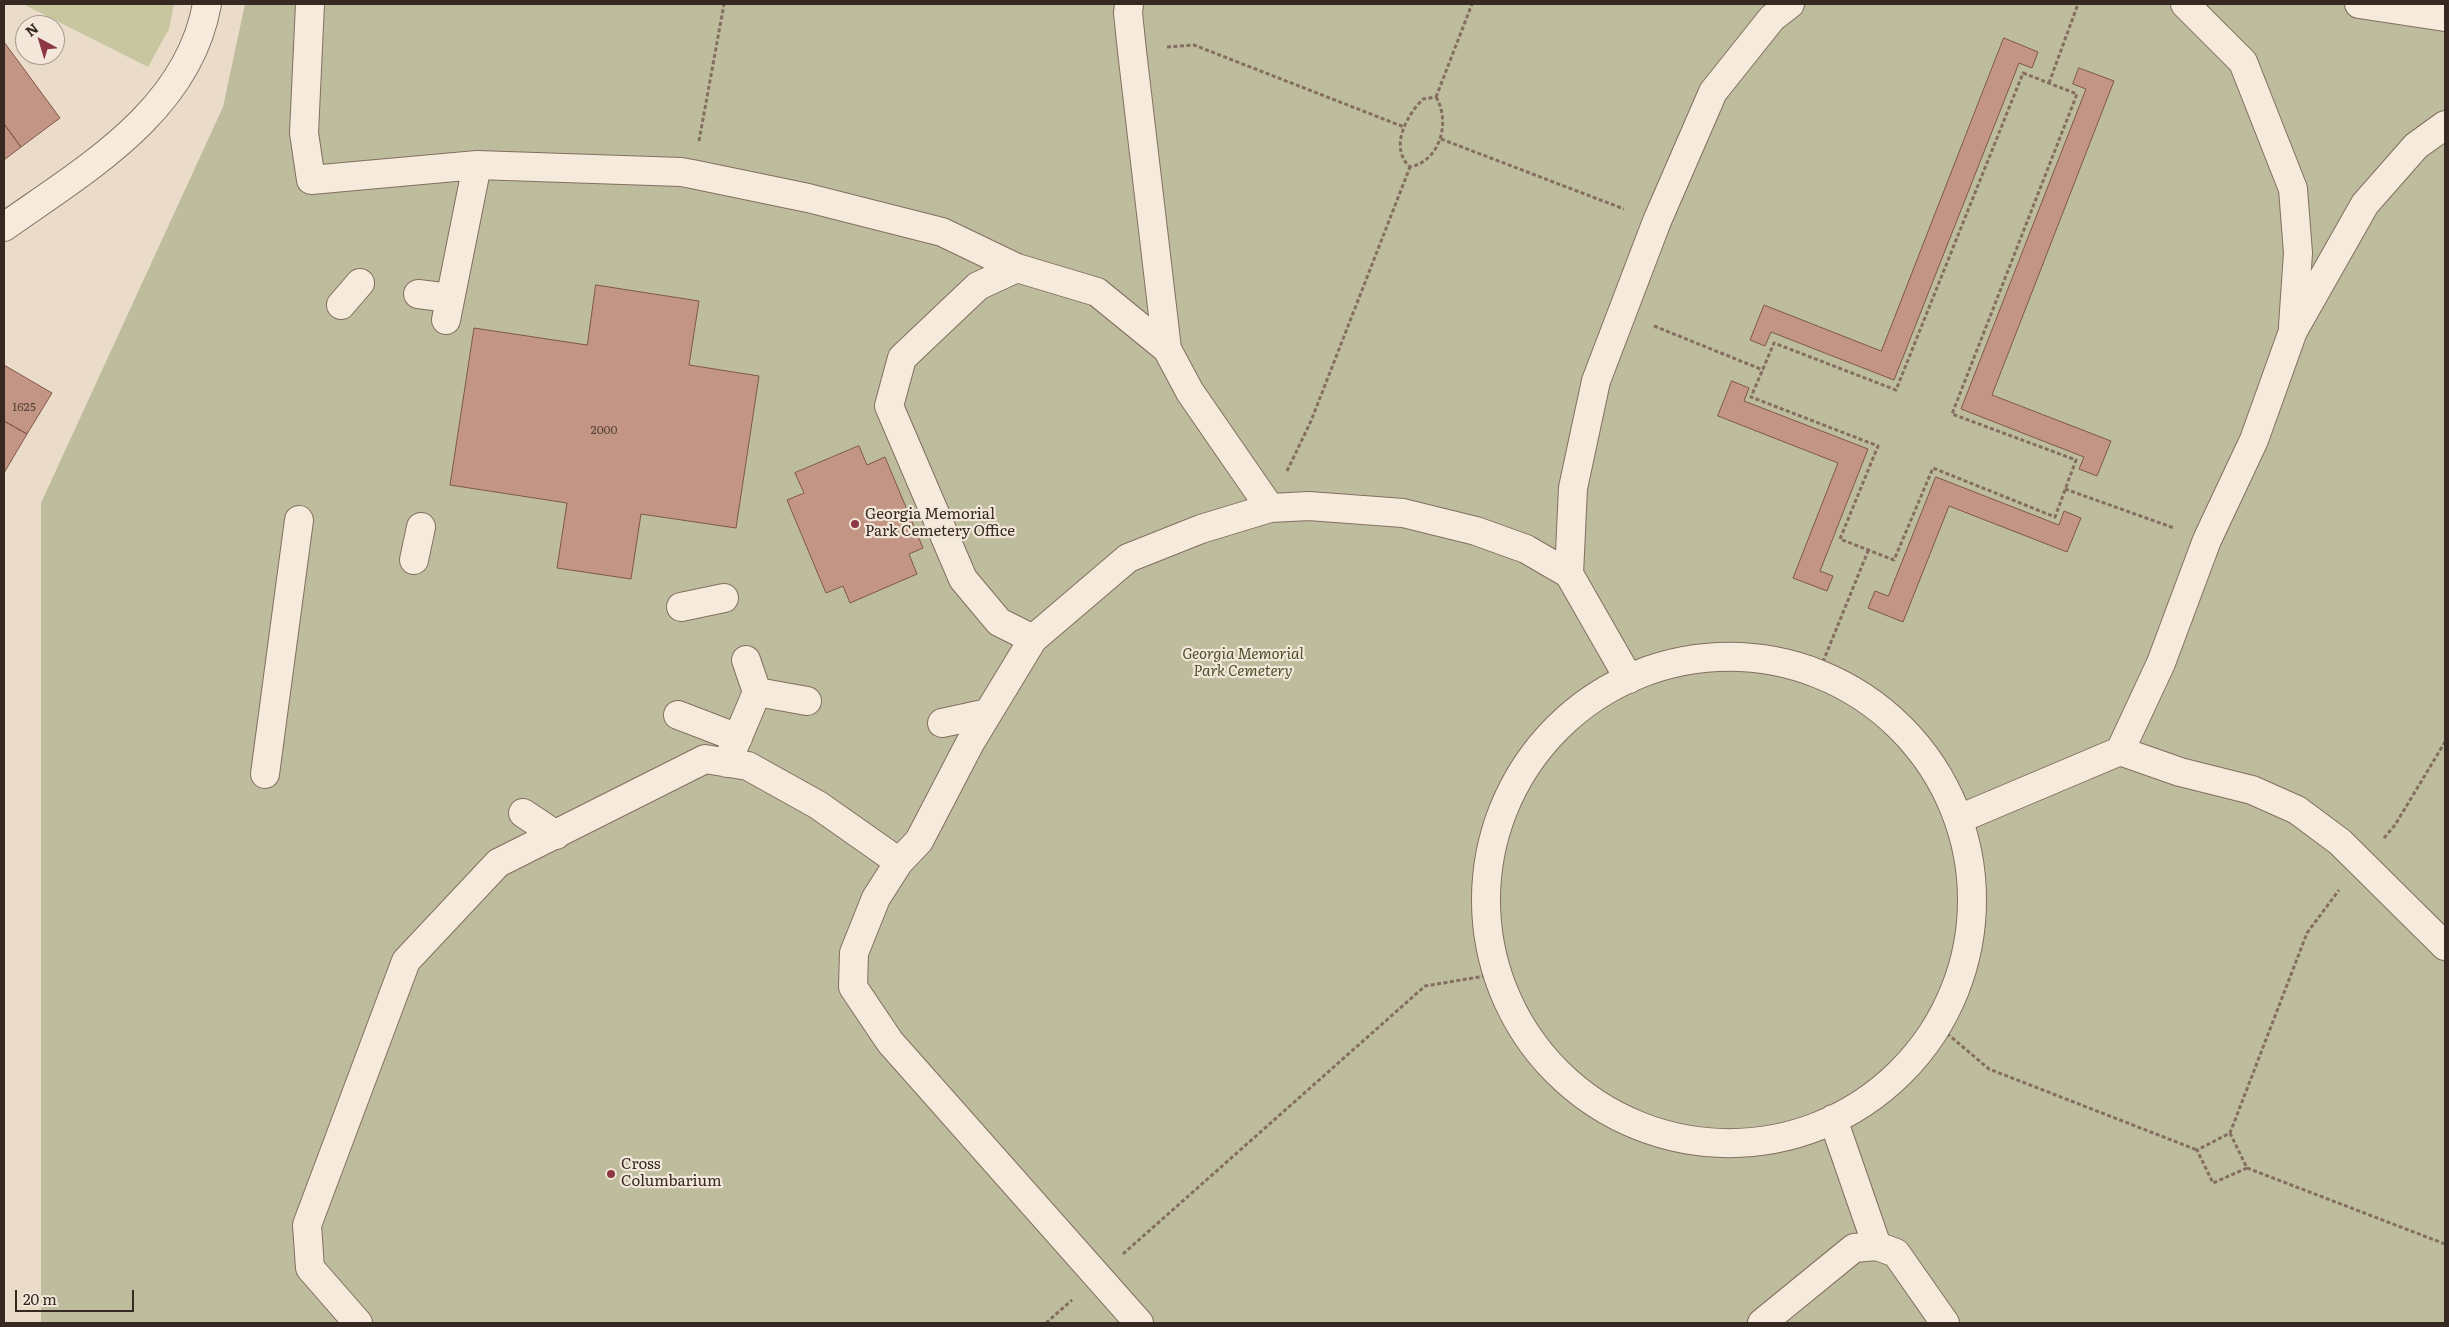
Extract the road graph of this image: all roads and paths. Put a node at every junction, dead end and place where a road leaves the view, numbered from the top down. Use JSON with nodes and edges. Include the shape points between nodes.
{"nodes":[{"id":1,"x":207,"y":4,"type":"edge"},
{"id":2,"x":310,"y":4,"type":"edge"},
{"id":3,"x":724,"y":4,"type":"edge"},
{"id":4,"x":1129,"y":4,"type":"edge"},
{"id":5,"x":1472,"y":4,"type":"edge"},
{"id":6,"x":2078,"y":4,"type":"edge"},
{"id":7,"x":2185,"y":4,"type":"edge"},
{"id":8,"x":2359,"y":4,"type":"edge"},
{"id":9,"x":1778,"y":8,"type":"edge"},
{"id":10,"x":2445,"y":17,"type":"edge"},
{"id":11,"x":1132,"y":51,"type":"junction"},
{"id":12,"x":2049,"y":83,"type":"junction"},
{"id":13,"x":1436,"y":97,"type":"junction"},
{"id":14,"x":2445,"y":125,"type":"edge"},
{"id":15,"x":1404,"y":127,"type":"junction"},
{"id":16,"x":1440,"y":139,"type":"junction"},
{"id":17,"x":478,"y":165,"type":"junction"},
{"id":18,"x":1410,"y":167,"type":"junction"},
{"id":19,"x":692,"y":174,"type":"junction"},
{"id":20,"x":1657,"y":222,"type":"junction"},
{"id":21,"x":4,"y":227,"type":"edge"},
{"id":22,"x":1017,"y":268,"type":"junction"},
{"id":23,"x":360,"y":283,"type":"dead end"},
{"id":24,"x":418,"y":294,"type":"dead end"},
{"id":25,"x":342,"y":305,"type":"dead end"},
{"id":26,"x":1622,"y":312,"type":"junction"},
{"id":27,"x":2293,"y":331,"type":"junction"},
{"id":28,"x":1167,"y":349,"type":"junction"},
{"id":29,"x":1763,"y":370,"type":"junction"},
{"id":30,"x":2065,"y":489,"type":"junction"},
{"id":31,"x":1270,"y":508,"type":"junction"},
{"id":32,"x":299,"y":520,"type":"dead end"},
{"id":33,"x":421,"y":527,"type":"dead end"},
{"id":34,"x":2207,"y":540,"type":"junction"},
{"id":35,"x":1868,"y":550,"type":"junction"},
{"id":36,"x":414,"y":560,"type":"dead end"},
{"id":37,"x":1569,"y":574,"type":"junction"},
{"id":38,"x":724,"y":598,"type":"dead end"},
{"id":39,"x":681,"y":607,"type":"dead end"},
{"id":40,"x":1033,"y":639,"type":"junction"},
{"id":41,"x":746,"y":660,"type":"dead end"},
{"id":42,"x":1818,"y":674,"type":"junction"},
{"id":43,"x":1629,"y":679,"type":"junction"},
{"id":44,"x":757,"y":692,"type":"junction"},
{"id":45,"x":807,"y":701,"type":"dead end"},
{"id":46,"x":988,"y":713,"type":"junction"},
{"id":47,"x":678,"y":715,"type":"dead end"},
{"id":48,"x":942,"y":723,"type":"dead end"},
{"id":49,"x":738,"y":738,"type":"junction"},
{"id":50,"x":2445,"y":742,"type":"edge"},
{"id":51,"x":2120,"y":751,"type":"junction"},
{"id":52,"x":727,"y":762,"type":"junction"},
{"id":53,"x":265,"y":774,"type":"dead end"},
{"id":54,"x":523,"y":813,"type":"dead end"},
{"id":55,"x":1959,"y":819,"type":"junction"},
{"id":56,"x":556,"y":835,"type":"junction"},
{"id":57,"x":899,"y":862,"type":"junction"},
{"id":58,"x":2361,"y":863,"type":"junction"},
{"id":59,"x":2445,"y":946,"type":"edge"},
{"id":60,"x":1497,"y":974,"type":"junction"},
{"id":61,"x":1938,"y":1025,"type":"junction"},
{"id":62,"x":1833,"y":1119,"type":"junction"},
{"id":63,"x":2230,"y":1132,"type":"junction"},
{"id":64,"x":2197,"y":1150,"type":"junction"},
{"id":65,"x":2247,"y":1168,"type":"junction"},
{"id":66,"x":2445,"y":1244,"type":"edge"},
{"id":67,"x":1877,"y":1246,"type":"junction"},
{"id":68,"x":1099,"y":1276,"type":"junction"},
{"id":69,"x":358,"y":1323,"type":"edge"},
{"id":70,"x":1046,"y":1323,"type":"edge"},
{"id":71,"x":1139,"y":1323,"type":"edge"},
{"id":72,"x":1762,"y":1323,"type":"edge"},
{"id":73,"x":1945,"y":1323,"type":"edge"}],
"edges":[{"from":1,"to":21,"type":"street","via":[[204,21],[182,74],[142,123],[106,154]]},
{"from":2,"to":17,"type":"street","via":[[304,133],[311,180]]},
{"from":3,"to":19,"type":"path"},
{"from":4,"to":11,"type":"street"},
{"from":5,"to":13,"type":"path"},
{"from":6,"to":12,"type":"path"},
{"from":7,"to":27,"type":"street","via":[[2243,62],[2294,189],[2298,253]]},
{"from":8,"to":10,"type":"street"},
{"from":9,"to":20,"type":"street","via":[[1712,92]]},
{"from":11,"to":15,"type":"path","via":[[1194,45]]},
{"from":11,"to":28,"type":"street"},
{"from":12,"to":29,"type":"path","via":[[2023,73],[1896,390],[1774,343]]},
{"from":12,"to":30,"type":"path","via":[[2077,94],[1952,414],[2076,460]]},
{"from":13,"to":15,"type":"path","via":[[1422,99]]},
{"from":13,"to":16,"type":"path","via":[[1444,117]]},
{"from":14,"to":27,"type":"street","via":[[2416,146],[2365,204]]},
{"from":15,"to":18,"type":"path","via":[[1400,145],[1402,160]]},
{"from":16,"to":18,"type":"path","via":[[1430,156],[1421,164]]},
{"from":16,"to":20,"type":"path"},
{"from":17,"to":19,"type":"street"},
{"from":17,"to":24,"type":"street","via":[[448,309]]},
{"from":18,"to":31,"type":"path","via":[[1311,421]]},
{"from":19,"to":22,"type":"street","via":[[808,198],[942,232]]},
{"from":20,"to":26,"type":"street"},
{"from":22,"to":28,"type":"street","via":[[1097,292]]},
{"from":22,"to":40,"type":"street","via":[[978,286],[902,358],[889,406],[963,579],[999,622]]},
{"from":23,"to":25,"type":"street"},
{"from":26,"to":29,"type":"path"},
{"from":26,"to":37,"type":"street","via":[[1596,381],[1573,488]]},
{"from":27,"to":34,"type":"street","via":[[2254,440]]},
{"from":28,"to":31,"type":"street","via":[[1190,392]]},
{"from":29,"to":35,"type":"path","via":[[1751,397],[1878,446],[1840,539]]},
{"from":30,"to":34,"type":"path"},
{"from":30,"to":35,"type":"path","via":[[2055,517],[1933,468],[1894,560]]},
{"from":31,"to":37,"type":"street","via":[[1309,506],[1404,513],[1476,531],[1526,549]]},
{"from":31,"to":40,"type":"street","via":[[1201,528],[1128,558]]},
{"from":32,"to":53,"type":"street"},
{"from":33,"to":36,"type":"street"},
{"from":34,"to":51,"type":"street","via":[[2161,663]]},
{"from":35,"to":42,"type":"path"},
{"from":37,"to":43,"type":"street"},
{"from":38,"to":39,"type":"street"},
{"from":40,"to":46,"type":"street"},
{"from":41,"to":44,"type":"street"},
{"from":42,"to":43,"type":"street","via":[[1772,660],[1736,657],[1664,666]]},
{"from":42,"to":55,"type":"street","via":[[1873,703],[1900,727],[1925,754]]},
{"from":43,"to":60,"type":"street","via":[[1596,697],[1565,721],[1539,749],[1501,816],[1491,853],[1486,891],[1487,929]]},
{"from":44,"to":45,"type":"street"},
{"from":44,"to":49,"type":"street"},
{"from":46,"to":48,"type":"street"},
{"from":46,"to":57,"type":"street","via":[[919,840]]},
{"from":47,"to":49,"type":"street"},
{"from":49,"to":52,"type":"street"},
{"from":50,"to":58,"type":"path","via":[[2395,825]]},
{"from":51,"to":55,"type":"street"},
{"from":51,"to":58,"type":"street","via":[[2180,772],[2252,790],[2297,810],[2340,842]]},
{"from":52,"to":56,"type":"street","via":[[705,759]]},
{"from":52,"to":57,"type":"street","via":[[748,766],[818,805]]},
{"from":54,"to":56,"type":"street"},
{"from":55,"to":61,"type":"street","via":[[1968,853],[1972,888],[1971,924],[1965,959]]},
{"from":56,"to":69,"type":"street","via":[[498,864],[406,961],[307,1225],[310,1268]]},
{"from":57,"to":68,"type":"street","via":[[876,898],[854,953],[853,987],[890,1042]]},
{"from":58,"to":59,"type":"street"},
{"from":58,"to":63,"type":"path","via":[[2307,933]]},
{"from":60,"to":62,"type":"street","via":[[1526,1036],[1550,1066],[1579,1092],[1611,1113],[1646,1129],[1683,1139],[1759,1142],[1797,1133]]},
{"from":60,"to":68,"type":"path","via":[[1425,986]]},
{"from":61,"to":62,"type":"street","via":[[1892,1080],[1864,1102]]},
{"from":61,"to":64,"type":"path","via":[[1989,1069]]},
{"from":62,"to":67,"type":"street"},
{"from":63,"to":64,"type":"path"},
{"from":63,"to":65,"type":"path"},
{"from":64,"to":65,"type":"path","via":[[2213,1183]]},
{"from":65,"to":66,"type":"path"},
{"from":67,"to":72,"type":"street","via":[[1854,1248]]},
{"from":67,"to":73,"type":"street","via":[[1896,1253]]},
{"from":68,"to":70,"type":"path"},
{"from":68,"to":71,"type":"street"}]}
